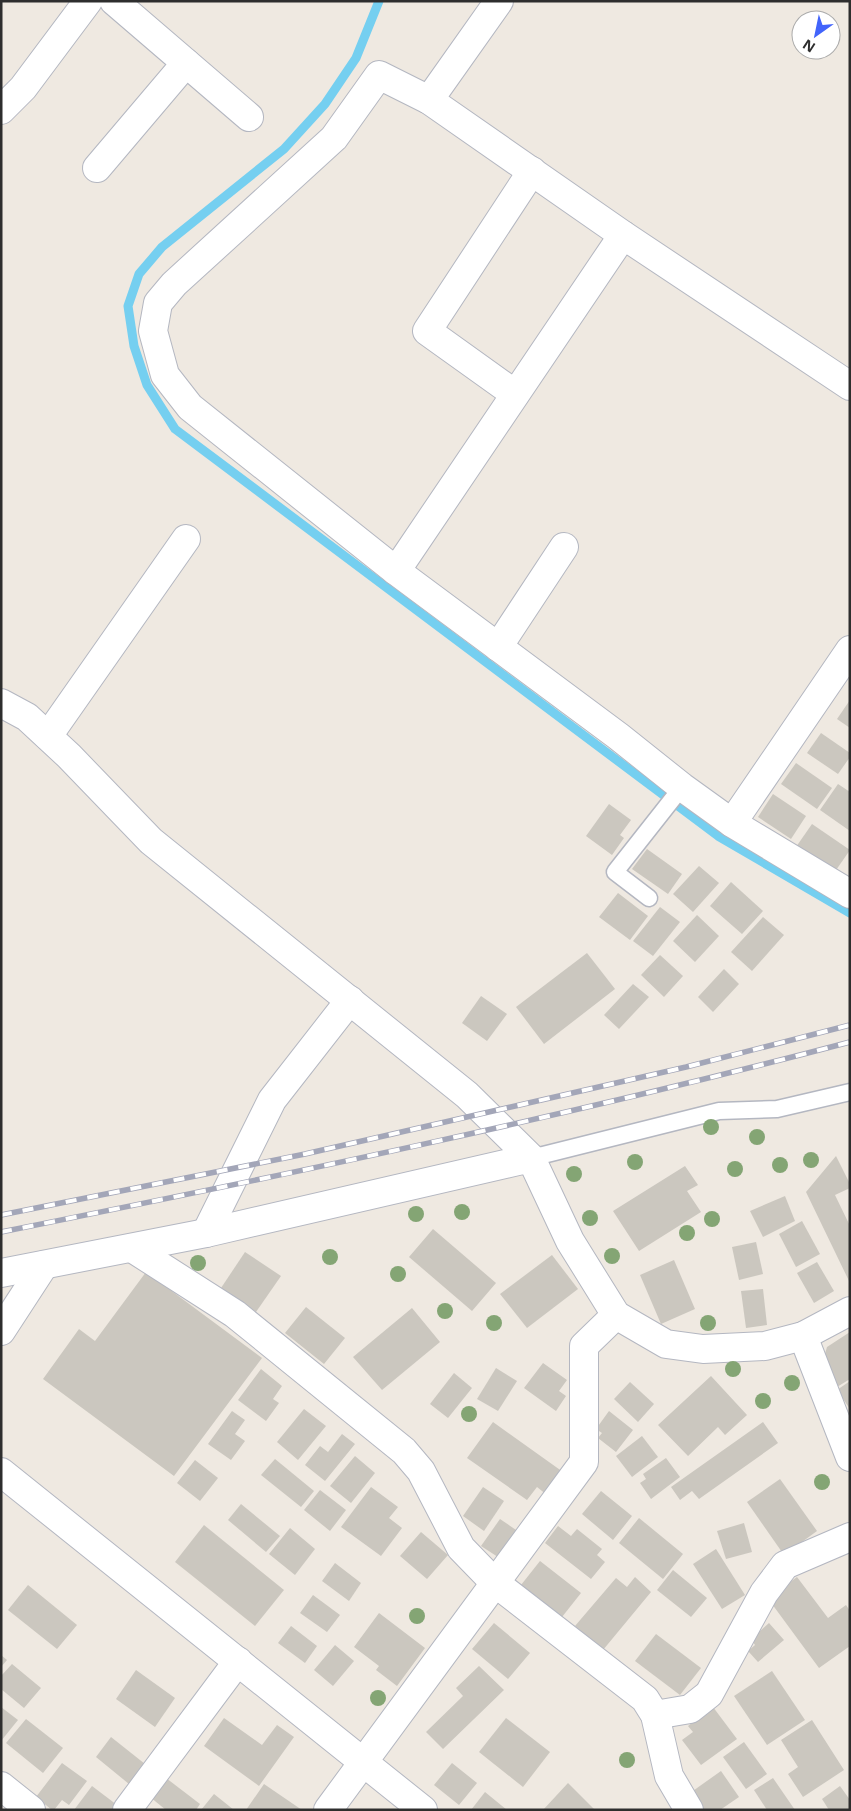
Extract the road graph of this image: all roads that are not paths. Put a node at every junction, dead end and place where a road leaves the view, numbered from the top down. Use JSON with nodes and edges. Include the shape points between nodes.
{"nodes":[{"id":1,"x":88,"y":1,"type":"edge"},
{"id":2,"x":114,"y":1,"type":"edge"},
{"id":3,"x":499,"y":1,"type":"edge"},
{"id":4,"x":186,"y":63,"type":"junction"},
{"id":5,"x":429,"y":100,"type":"junction"},
{"id":6,"x":1,"y":110,"type":"edge"},
{"id":7,"x":249,"y":117,"type":"dead end"},
{"id":8,"x":97,"y":168,"type":"dead end"},
{"id":9,"x":532,"y":171,"type":"junction"},
{"id":10,"x":623,"y":235,"type":"junction"},
{"id":11,"x":850,"y":386,"type":"edge"},
{"id":12,"x":515,"y":394,"type":"junction"},
{"id":13,"x":186,"y":539,"type":"dead end"},
{"id":14,"x":564,"y":547,"type":"dead end"},
{"id":15,"x":396,"y":571,"type":"junction"},
{"id":16,"x":498,"y":647,"type":"junction"},
{"id":17,"x":850,"y":650,"type":"edge"},
{"id":18,"x":1,"y":703,"type":"edge"},
{"id":19,"x":48,"y":736,"type":"junction"},
{"id":20,"x":682,"y":787,"type":"junction"},
{"id":21,"x":732,"y":823,"type":"junction"},
{"id":22,"x":850,"y":894,"type":"edge"},
{"id":23,"x":649,"y":898,"type":"dead end"},
{"id":24,"x":350,"y":1000,"type":"junction"},
{"id":25,"x":850,"y":1092,"type":"edge"},
{"id":26,"x":531,"y":1158,"type":"junction"},
{"id":27,"x":206,"y":1233,"type":"junction"},
{"id":28,"x":132,"y":1248,"type":"junction"},
{"id":29,"x":44,"y":1265,"type":"junction"},
{"id":30,"x":1,"y":1274,"type":"edge"},
{"id":31,"x":850,"y":1311,"type":"edge"},
{"id":32,"x":616,"y":1315,"type":"junction"},
{"id":33,"x":1,"y":1331,"type":"edge"},
{"id":34,"x":803,"y":1336,"type":"junction"},
{"id":35,"x":850,"y":1457,"type":"edge"},
{"id":36,"x":1,"y":1472,"type":"edge"},
{"id":37,"x":850,"y":1537,"type":"edge"},
{"id":38,"x":494,"y":1582,"type":"junction"},
{"id":39,"x":238,"y":1661,"type":"junction"},
{"id":40,"x":655,"y":1715,"type":"junction"},
{"id":41,"x":363,"y":1760,"type":"junction"},
{"id":42,"x":1,"y":1786,"type":"edge"},
{"id":43,"x":32,"y":1810,"type":"edge"},
{"id":44,"x":127,"y":1810,"type":"edge"},
{"id":45,"x":328,"y":1810,"type":"edge"},
{"id":46,"x":423,"y":1810,"type":"edge"},
{"id":47,"x":689,"y":1810,"type":"edge"}],
"edges":[{"from":1,"to":6,"type":"street","via":[[23,88]]},
{"from":2,"to":4,"type":"street"},
{"from":3,"to":5,"type":"street"},
{"from":4,"to":7,"type":"street"},
{"from":4,"to":8,"type":"street"},
{"from":5,"to":9,"type":"street"},
{"from":5,"to":15,"type":"street","via":[[378,75],[334,138],[174,284],[158,303],[152,331],[165,375],[190,407]]},
{"from":9,"to":10,"type":"street"},
{"from":9,"to":12,"type":"street","via":[[427,331]]},
{"from":10,"to":11,"type":"street"},
{"from":10,"to":12,"type":"street"},
{"from":12,"to":15,"type":"street"},
{"from":13,"to":19,"type":"street"},
{"from":14,"to":16,"type":"street"},
{"from":15,"to":16,"type":"street"},
{"from":16,"to":20,"type":"street"},
{"from":17,"to":21,"type":"street"},
{"from":18,"to":19,"type":"street","via":[[27,716]]},
{"from":19,"to":24,"type":"street","via":[[151,841]]},
{"from":20,"to":21,"type":"street"},
{"from":20,"to":23,"type":"lane","via":[[615,872]]},
{"from":21,"to":22,"type":"street"},
{"from":24,"to":26,"type":"street","via":[[467,1095]]},
{"from":24,"to":27,"type":"street","via":[[272,1100]]},
{"from":25,"to":26,"type":"lane","via":[[777,1110],[719,1110]]},
{"from":26,"to":27,"type":"street"},
{"from":26,"to":32,"type":"street","via":[[570,1241]]},
{"from":27,"to":28,"type":"street"},
{"from":28,"to":29,"type":"street"},
{"from":28,"to":38,"type":"street","via":[[235,1314],[404,1451],[422,1471],[461,1548]]},
{"from":29,"to":30,"type":"street"},
{"from":29,"to":33,"type":"street"},
{"from":31,"to":34,"type":"street"},
{"from":32,"to":34,"type":"street","via":[[666,1344],[702,1349],[765,1346]]},
{"from":32,"to":38,"type":"street","via":[[584,1346],[584,1462]]},
{"from":34,"to":35,"type":"street"},
{"from":36,"to":39,"type":"street"},
{"from":37,"to":40,"type":"street","via":[[786,1565],[764,1593],[709,1694],[690,1709]]},
{"from":38,"to":40,"type":"street","via":[[646,1699]]},
{"from":38,"to":41,"type":"street"},
{"from":39,"to":41,"type":"street"},
{"from":39,"to":44,"type":"street"},
{"from":40,"to":47,"type":"street","via":[[669,1776]]},
{"from":41,"to":45,"type":"street"},
{"from":41,"to":46,"type":"street"},
{"from":42,"to":43,"type":"street"}]}
